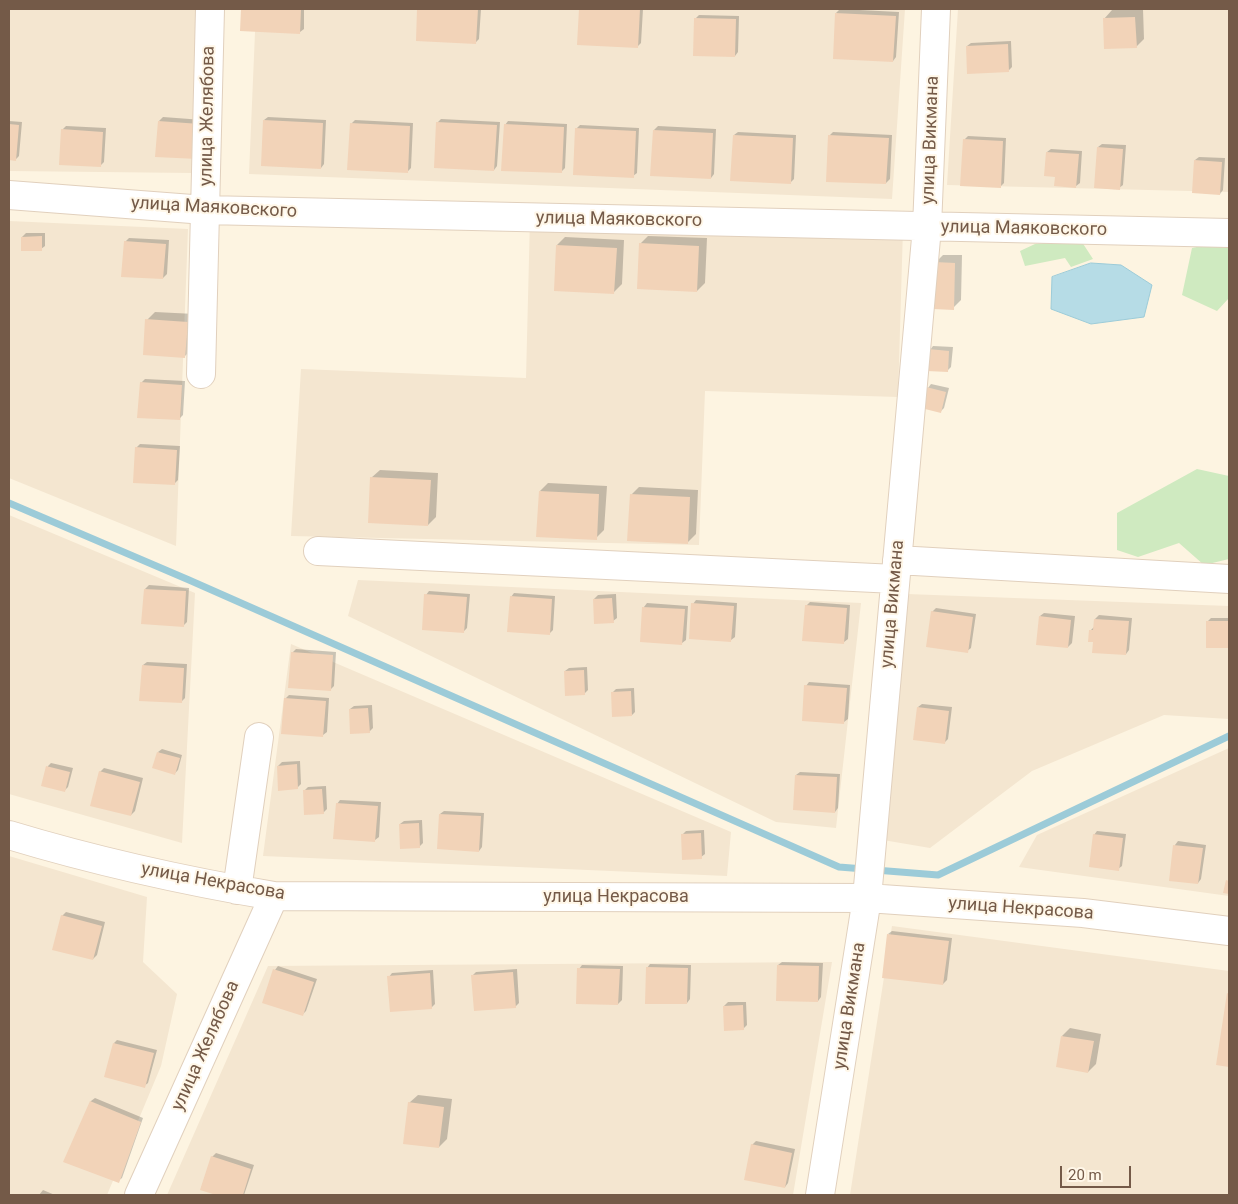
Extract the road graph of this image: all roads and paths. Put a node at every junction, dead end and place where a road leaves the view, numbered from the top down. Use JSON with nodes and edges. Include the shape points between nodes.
{"nodes":[{"id":1,"x":210,"y":9,"type":"edge"},
{"id":2,"x":936,"y":9,"type":"edge"},
{"id":3,"x":9,"y":196,"type":"edge"},
{"id":4,"x":205,"y":210,"type":"junction"},
{"id":5,"x":927,"y":227,"type":"junction"},
{"id":6,"x":1229,"y":234,"type":"edge"},
{"id":7,"x":201,"y":374,"type":"dead end"},
{"id":8,"x":318,"y":551,"type":"dead end"},
{"id":9,"x":896,"y":570,"type":"junction"},
{"id":10,"x":1229,"y":579,"type":"edge"},
{"id":11,"x":259,"y":737,"type":"dead end"},
{"id":12,"x":9,"y":835,"type":"edge"},
{"id":13,"x":237,"y":890,"type":"junction"},
{"id":14,"x":274,"y":896,"type":"junction"},
{"id":15,"x":867,"y":898,"type":"junction"},
{"id":16,"x":1229,"y":931,"type":"edge"},
{"id":17,"x":139,"y":1195,"type":"edge"},
{"id":18,"x":820,"y":1195,"type":"edge"}],
"edges":[{"from":1,"to":4,"type":"street","name":"улица Желябова"},
{"from":2,"to":5,"type":"street","name":"улица Викмана"},
{"from":3,"to":4,"type":"street","name":"улица Маяковского"},
{"from":4,"to":5,"type":"street","name":"улица Маяковского"},
{"from":4,"to":7,"type":"street","name":"улица Желябова"},
{"from":5,"to":6,"type":"street","name":"улица Маяковского"},
{"from":5,"to":9,"type":"street","name":"улица Викмана"},
{"from":8,"to":9,"type":"street"},
{"from":9,"to":10,"type":"street"},
{"from":9,"to":15,"type":"street","name":"улица Викмана"},
{"from":11,"to":13,"type":"street"},
{"from":12,"to":13,"type":"street","name":"улица Некрасова","via":[[65,852]]},
{"from":13,"to":14,"type":"street","name":"улица Некрасова"},
{"from":14,"to":15,"type":"street","name":"улица Некрасова"},
{"from":14,"to":17,"type":"street","name":"улица Желябова"},
{"from":15,"to":16,"type":"street","name":"улица Некрасова","via":[[1083,913]]},
{"from":15,"to":18,"type":"street","name":"улица Викмана"}]}
